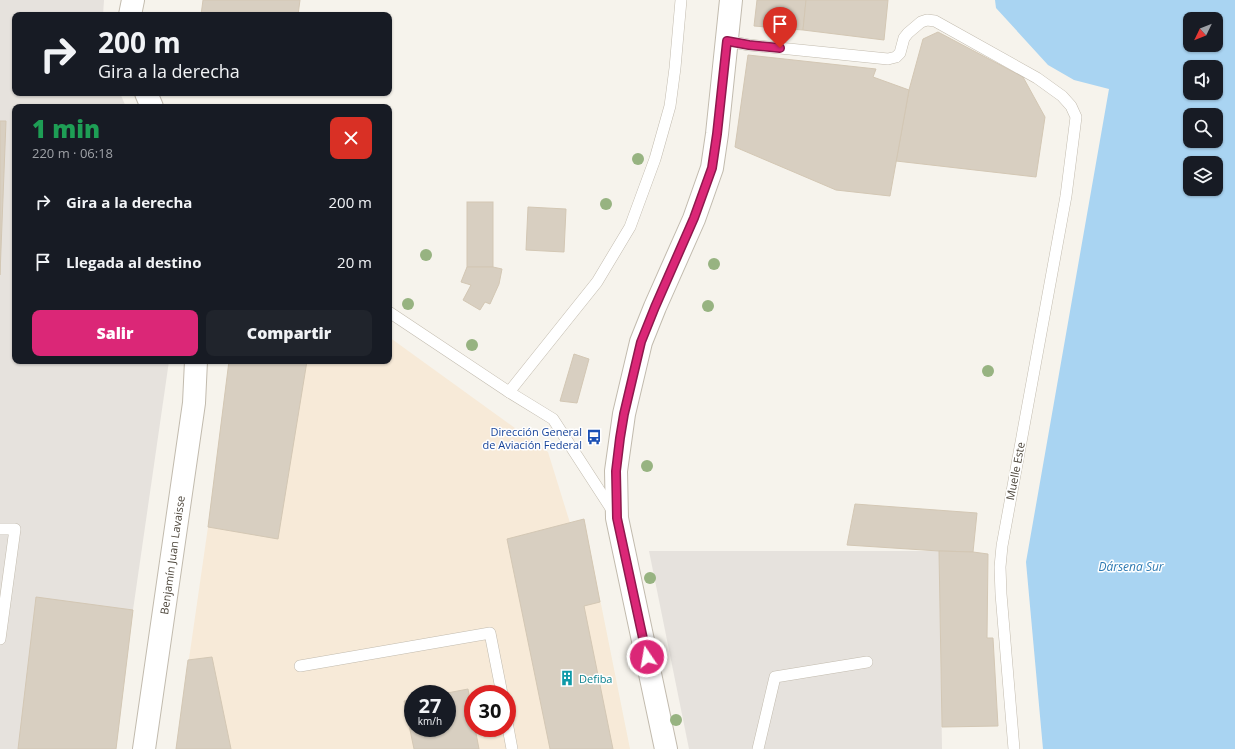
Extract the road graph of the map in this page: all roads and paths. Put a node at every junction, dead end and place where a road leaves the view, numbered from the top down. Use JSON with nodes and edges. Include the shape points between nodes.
{"nodes":[{"id":1,"x":133,"y":0,"type":"edge"},
{"id":2,"x":681,"y":0,"type":"edge"},
{"id":3,"x":731,"y":0,"type":"edge"},
{"id":4,"x":131,"y":12,"type":"edge"},
{"id":5,"x":727,"y":41,"type":"junction"},
{"id":6,"x":392,"y":314,"type":"edge"},
{"id":7,"x":196,"y":364,"type":"edge"},
{"id":8,"x":509,"y":392,"type":"junction"},
{"id":9,"x":617,"y":518,"type":"junction"},
{"id":10,"x":0,"y":529,"type":"edge"},
{"id":11,"x":0,"y":639,"type":"edge"},
{"id":12,"x":867,"y":662,"type":"dead end"},
{"id":13,"x":300,"y":666,"type":"dead end"},
{"id":14,"x":500,"y":685,"type":"edge"},
{"id":15,"x":510,"y":737,"type":"edge"},
{"id":16,"x":144,"y":749,"type":"edge"},
{"id":17,"x":512,"y":749,"type":"edge"},
{"id":18,"x":666,"y":749,"type":"edge"},
{"id":19,"x":758,"y":749,"type":"edge"},
{"id":20,"x":1014,"y":749,"type":"edge"}],
"edges":[{"from":1,"to":4,"type":"street"},
{"from":2,"to":8,"type":"lane","via":[[670,106],[655,159],[630,228],[596,282]]},
{"from":3,"to":5,"type":"street"},
{"from":5,"to":9,"type":"street","via":[[712,168],[694,218],[641,342],[624,414],[616,471]]},
{"from":5,"to":20,"type":"lane","name":"Muelle Este","via":[[888,59],[900,53],[904,38],[921,22],[935,21],[1037,78],[1062,96],[1076,117],[1066,196],[1002,546],[1001,594]]},
{"from":6,"to":8,"type":"lane"},
{"from":7,"to":16,"type":"street","name":"Benjamín Juan Lavaisse","via":[[194,403]]},
{"from":8,"to":9,"type":"lane","via":[[553,419]]},
{"from":9,"to":18,"type":"street"},
{"from":10,"to":11,"type":"lane","via":[[15,529]]},
{"from":12,"to":19,"type":"lane","via":[[775,677]]},
{"from":13,"to":14,"type":"lane","via":[[490,633]]},
{"from":15,"to":17,"type":"lane"}]}
